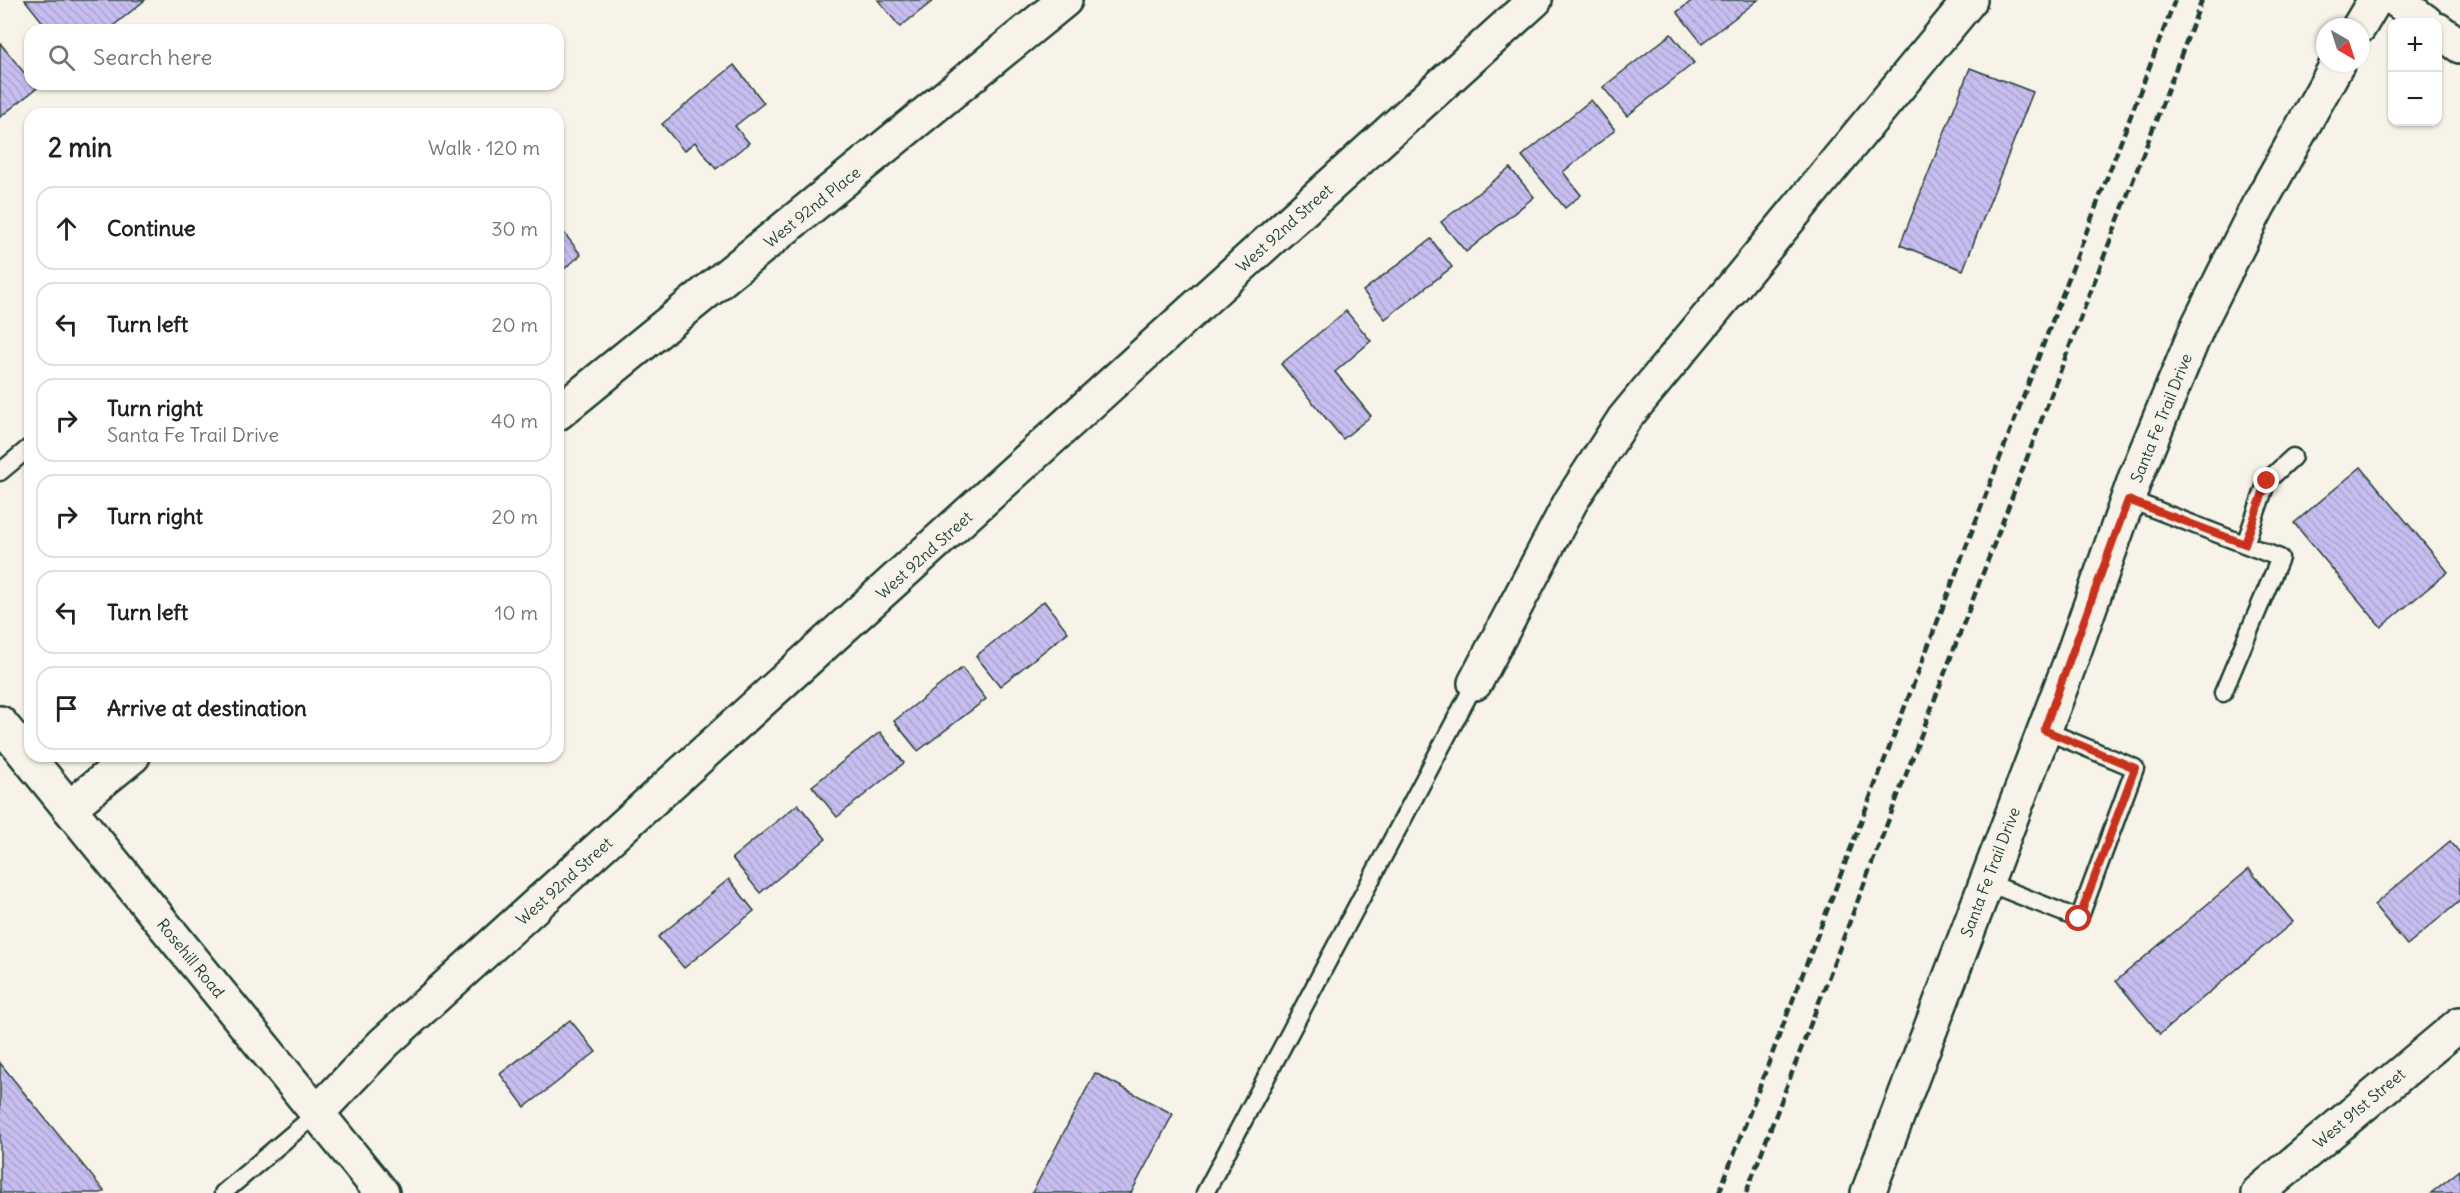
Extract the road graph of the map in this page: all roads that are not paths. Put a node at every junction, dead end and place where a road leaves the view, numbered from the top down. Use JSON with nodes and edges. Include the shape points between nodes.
{"nodes":[{"id":1,"x":1065,"y":0,"type":"edge"},
{"id":2,"x":1535,"y":0,"type":"edge"},
{"id":3,"x":1970,"y":0,"type":"edge"},
{"id":4,"x":2375,"y":0,"type":"edge"},
{"id":5,"x":2396,"y":0,"type":"edge"},
{"id":6,"x":2364,"y":18,"type":"edge"},
{"id":7,"x":2421,"y":18,"type":"edge"},
{"id":8,"x":2442,"y":33,"type":"edge"},
{"id":9,"x":2460,"y":46,"type":"edge"},
{"id":10,"x":2333,"y":72,"type":"edge"},
{"id":11,"x":564,"y":408,"type":"edge"},
{"id":12,"x":24,"y":452,"type":"edge"},
{"id":13,"x":2293,"y":458,"type":"dead end"},
{"id":14,"x":0,"y":472,"type":"edge"},
{"id":15,"x":2128,"y":500,"type":"junction"},
{"id":16,"x":2245,"y":544,"type":"junction"},
{"id":17,"x":1475,"y":683,"type":"joint"},
{"id":18,"x":2223,"y":693,"type":"dead end"},
{"id":19,"x":0,"y":723,"type":"edge"},
{"id":20,"x":2044,"y":730,"type":"junction"},
{"id":21,"x":24,"y":753,"type":"edge"},
{"id":22,"x":32,"y":762,"type":"edge"},
{"id":23,"x":126,"y":762,"type":"edge"},
{"id":24,"x":69,"y":808,"type":"junction"},
{"id":25,"x":1986,"y":882,"type":"junction"},
{"id":26,"x":2460,"y":1024,"type":"edge"},
{"id":27,"x":317,"y":1113,"type":"junction"},
{"id":28,"x":223,"y":1193,"type":"edge"},
{"id":29,"x":381,"y":1193,"type":"edge"},
{"id":30,"x":1205,"y":1193,"type":"edge"},
{"id":31,"x":1868,"y":1193,"type":"edge"},
{"id":32,"x":2258,"y":1193,"type":"edge"}],
"edges":[{"from":1,"to":11,"type":"street","name":"West 92nd Place"},
{"from":2,"to":27,"type":"street","name":"West 92nd Street","via":[[384,1043]]},
{"from":3,"to":17,"type":"street","via":[[1624,419],[1571,501]]},
{"from":4,"to":6,"type":"street"},
{"from":5,"to":7,"type":"street"},
{"from":8,"to":9,"type":"street"},
{"from":10,"to":15,"type":"street","name":"Santa Fe Trail Drive","via":[[2257,208],[2198,326]]},
{"from":12,"to":14,"type":"lane"},
{"from":13,"to":16,"type":"lane","via":[[2267,481]]},
{"from":15,"to":16,"type":"lane"},
{"from":15,"to":20,"type":"street","name":"Santa Fe Trail Drive"},
{"from":16,"to":18,"type":"lane","via":[[2280,558]]},
{"from":17,"to":30,"type":"lane"},
{"from":19,"to":21,"type":"street","name":"Rosehill Road"},
{"from":20,"to":25,"type":"street","name":"Santa Fe Trail Drive"},
{"from":20,"to":25,"type":"lane","via":[[2135,768],[2079,919]]},
{"from":22,"to":24,"type":"street","name":"Rosehill Road"},
{"from":23,"to":24,"type":"street"},
{"from":24,"to":27,"type":"street","name":"Rosehill Road"},
{"from":25,"to":31,"type":"street","name":"Santa Fe Trail Drive"},
{"from":26,"to":32,"type":"street","name":"West 91st Street"},
{"from":27,"to":28,"type":"lane"},
{"from":27,"to":29,"type":"street","name":"Rosehill Road"}]}
